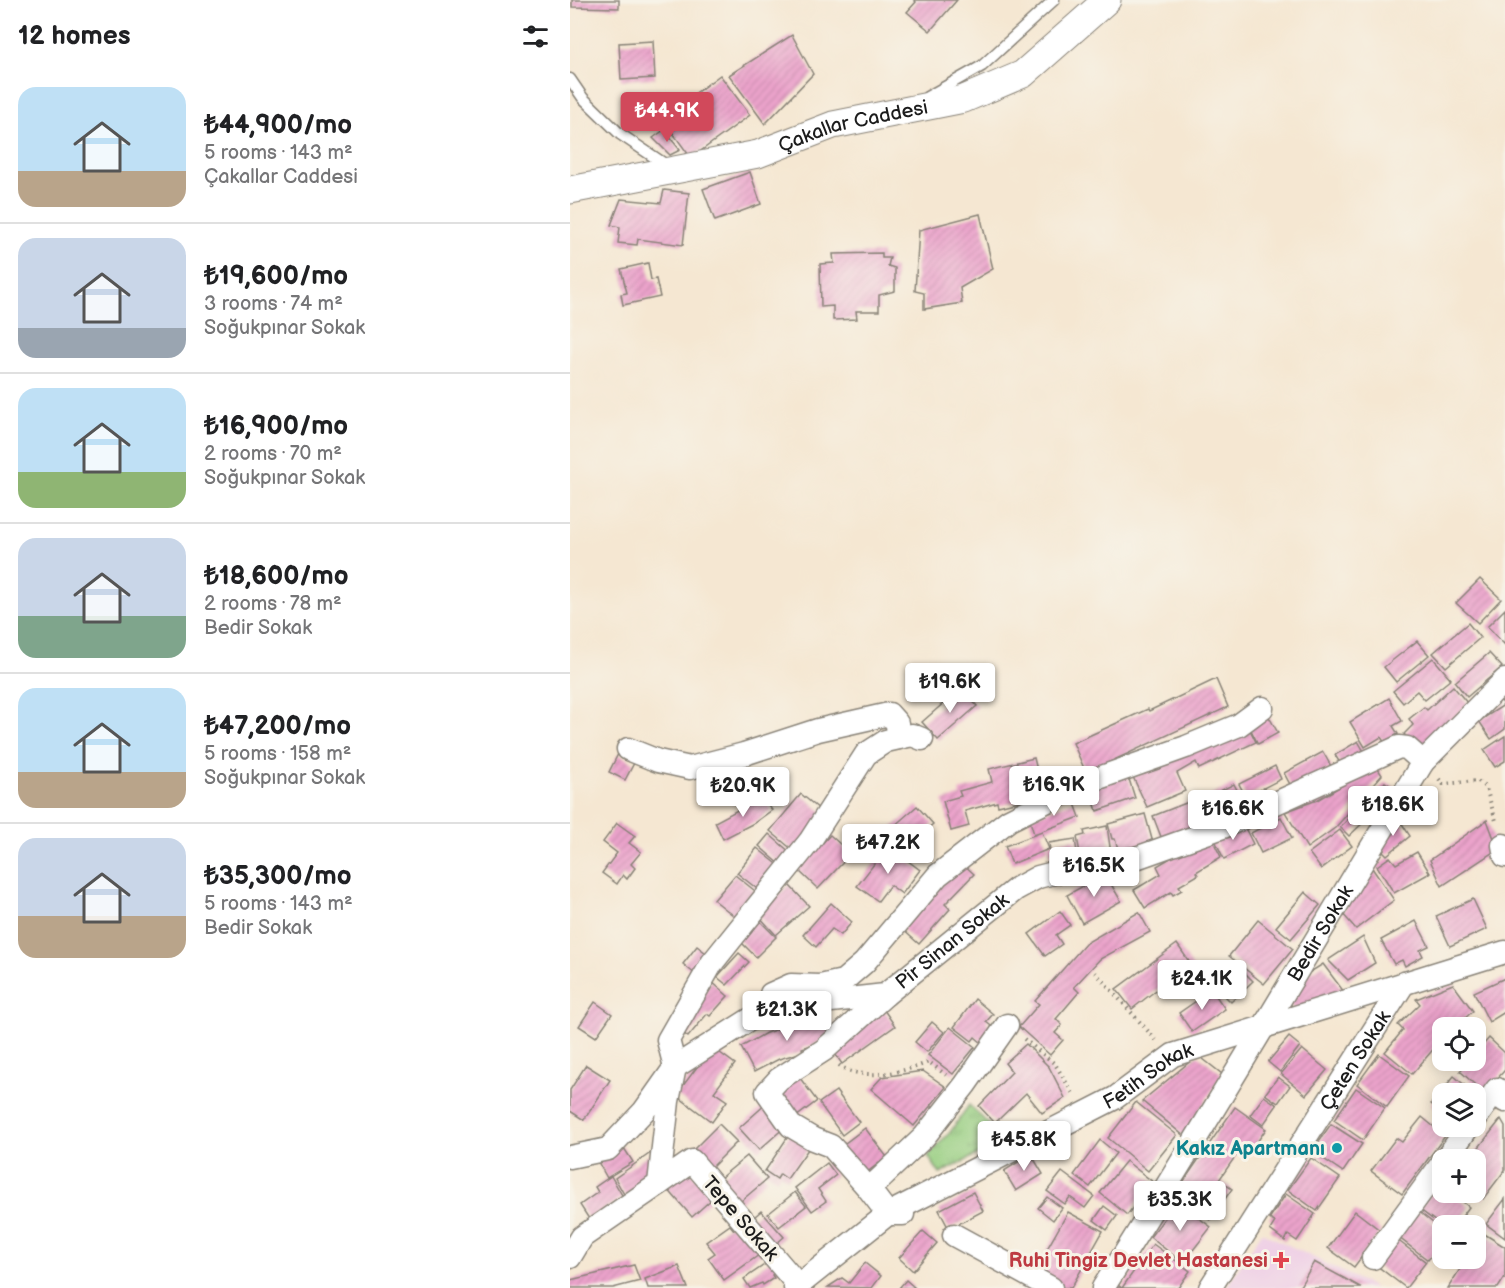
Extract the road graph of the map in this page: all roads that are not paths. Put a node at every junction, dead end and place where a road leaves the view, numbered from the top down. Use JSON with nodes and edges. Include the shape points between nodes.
{"nodes":[{"id":1,"x":1054,"y":0,"type":"edge"},
{"id":2,"x":1107,"y":0,"type":"edge"},
{"id":3,"x":570,"y":79,"type":"edge"},
{"id":4,"x":901,"y":112,"type":"junction"},
{"id":5,"x":675,"y":170,"type":"junction"},
{"id":6,"x":570,"y":190,"type":"edge"},
{"id":7,"x":1505,"y":680,"type":"edge"},
{"id":8,"x":1262,"y":708,"type":"dead end"},
{"id":9,"x":898,"y":738,"type":"junction"},
{"id":10,"x":922,"y":739,"type":"dead end"},
{"id":11,"x":628,"y":749,"type":"dead end"},
{"id":12,"x":1423,"y":762,"type":"junction"},
{"id":13,"x":1505,"y":952,"type":"edge"},
{"id":14,"x":1404,"y":983,"type":"junction"},
{"id":15,"x":885,"y":995,"type":"junction"},
{"id":16,"x":768,"y":1008,"type":"junction"},
{"id":17,"x":1007,"y":1025,"type":"road end"},
{"id":18,"x":1262,"y":1028,"type":"junction"},
{"id":19,"x":675,"y":1068,"type":"junction"},
{"id":20,"x":1505,"y":1101,"type":"edge"},
{"id":21,"x":1486,"y":1104,"type":"edge"},
{"id":22,"x":570,"y":1158,"type":"edge"},
{"id":23,"x":1432,"y":1177,"type":"edge"},
{"id":24,"x":659,"y":1184,"type":"junction"},
{"id":25,"x":869,"y":1189,"type":"junction"},
{"id":26,"x":916,"y":1213,"type":"dead end"},
{"id":27,"x":888,"y":1214,"type":"junction"},
{"id":28,"x":954,"y":1235,"type":"dead end"},
{"id":29,"x":570,"y":1257,"type":"edge"},
{"id":30,"x":1373,"y":1258,"type":"dead end"},
{"id":31,"x":797,"y":1287,"type":"edge"},
{"id":32,"x":1051,"y":1288,"type":"edge"},
{"id":33,"x":1103,"y":1288,"type":"edge"},
{"id":34,"x":1210,"y":1288,"type":"edge"}],
"edges":[{"from":1,"to":4,"type":"lane","via":[[982,66]]},
{"from":2,"to":4,"type":"street","name":"Çakallar Caddesi","via":[[1023,74],[963,99]]},
{"from":3,"to":5,"type":"lane","via":[[582,98],[620,134]]},
{"from":4,"to":5,"type":"street","name":"Çakallar Caddesi","via":[[833,126],[758,154]]},
{"from":5,"to":6,"type":"street","name":"Çakallar Caddesi"},
{"from":7,"to":12,"type":"street"},
{"from":8,"to":16,"type":"street","via":[[1239,725],[1082,784],[1009,820],[938,875],[864,963],[843,981],[820,986],[791,985],[771,994]]},
{"from":9,"to":10,"type":"street","via":[[912,735]]},
{"from":9,"to":11,"type":"street","via":[[897,723],[889,714],[818,730],[690,768]]},
{"from":9,"to":19,"type":"street","via":[[866,754],[810,840],[711,963],[668,1040]]},
{"from":12,"to":15,"type":"street","name":"Pir Sinan Sokak","via":[[1407,748],[1399,747],[1223,827],[1136,858],[1038,877],[1016,889]]},
{"from":12,"to":18,"type":"street","name":"Bedir Sokak"},
{"from":13,"to":14,"type":"street","name":"Fetih Sokak"},
{"from":14,"to":18,"type":"street","name":"Fetih Sokak"},
{"from":14,"to":34,"type":"street","name":"Çeten Sokak"},
{"from":15,"to":16,"type":"street","name":"Pir Sinan Sokak"},
{"from":15,"to":25,"type":"street","via":[[824,1050],[779,1079],[767,1092],[790,1126],[831,1146]]},
{"from":16,"to":19,"type":"street","name":"Pir Sinan Sokak"},
{"from":17,"to":25,"type":"street","via":[[924,1137]]},
{"from":18,"to":27,"type":"street","name":"Fetih Sokak","via":[[1171,1056],[1114,1098]]},
{"from":18,"to":33,"type":"street","name":"Bedir Sokak"},
{"from":19,"to":22,"type":"street","name":"Pir Sinan Sokak","via":[[644,1112],[608,1149]]},
{"from":19,"to":24,"type":"street"},
{"from":20,"to":21,"type":"street","via":[[1497,1089]]},
{"from":23,"to":30,"type":"street"},
{"from":24,"to":29,"type":"street","via":[[582,1237]]},
{"from":24,"to":31,"type":"street","name":"Tepe Sokak","via":[[692,1161]]},
{"from":25,"to":27,"type":"street"},
{"from":26,"to":27,"type":"street"},
{"from":27,"to":31,"type":"street","name":"Fetih Sokak"},
{"from":28,"to":32,"type":"street"}]}
